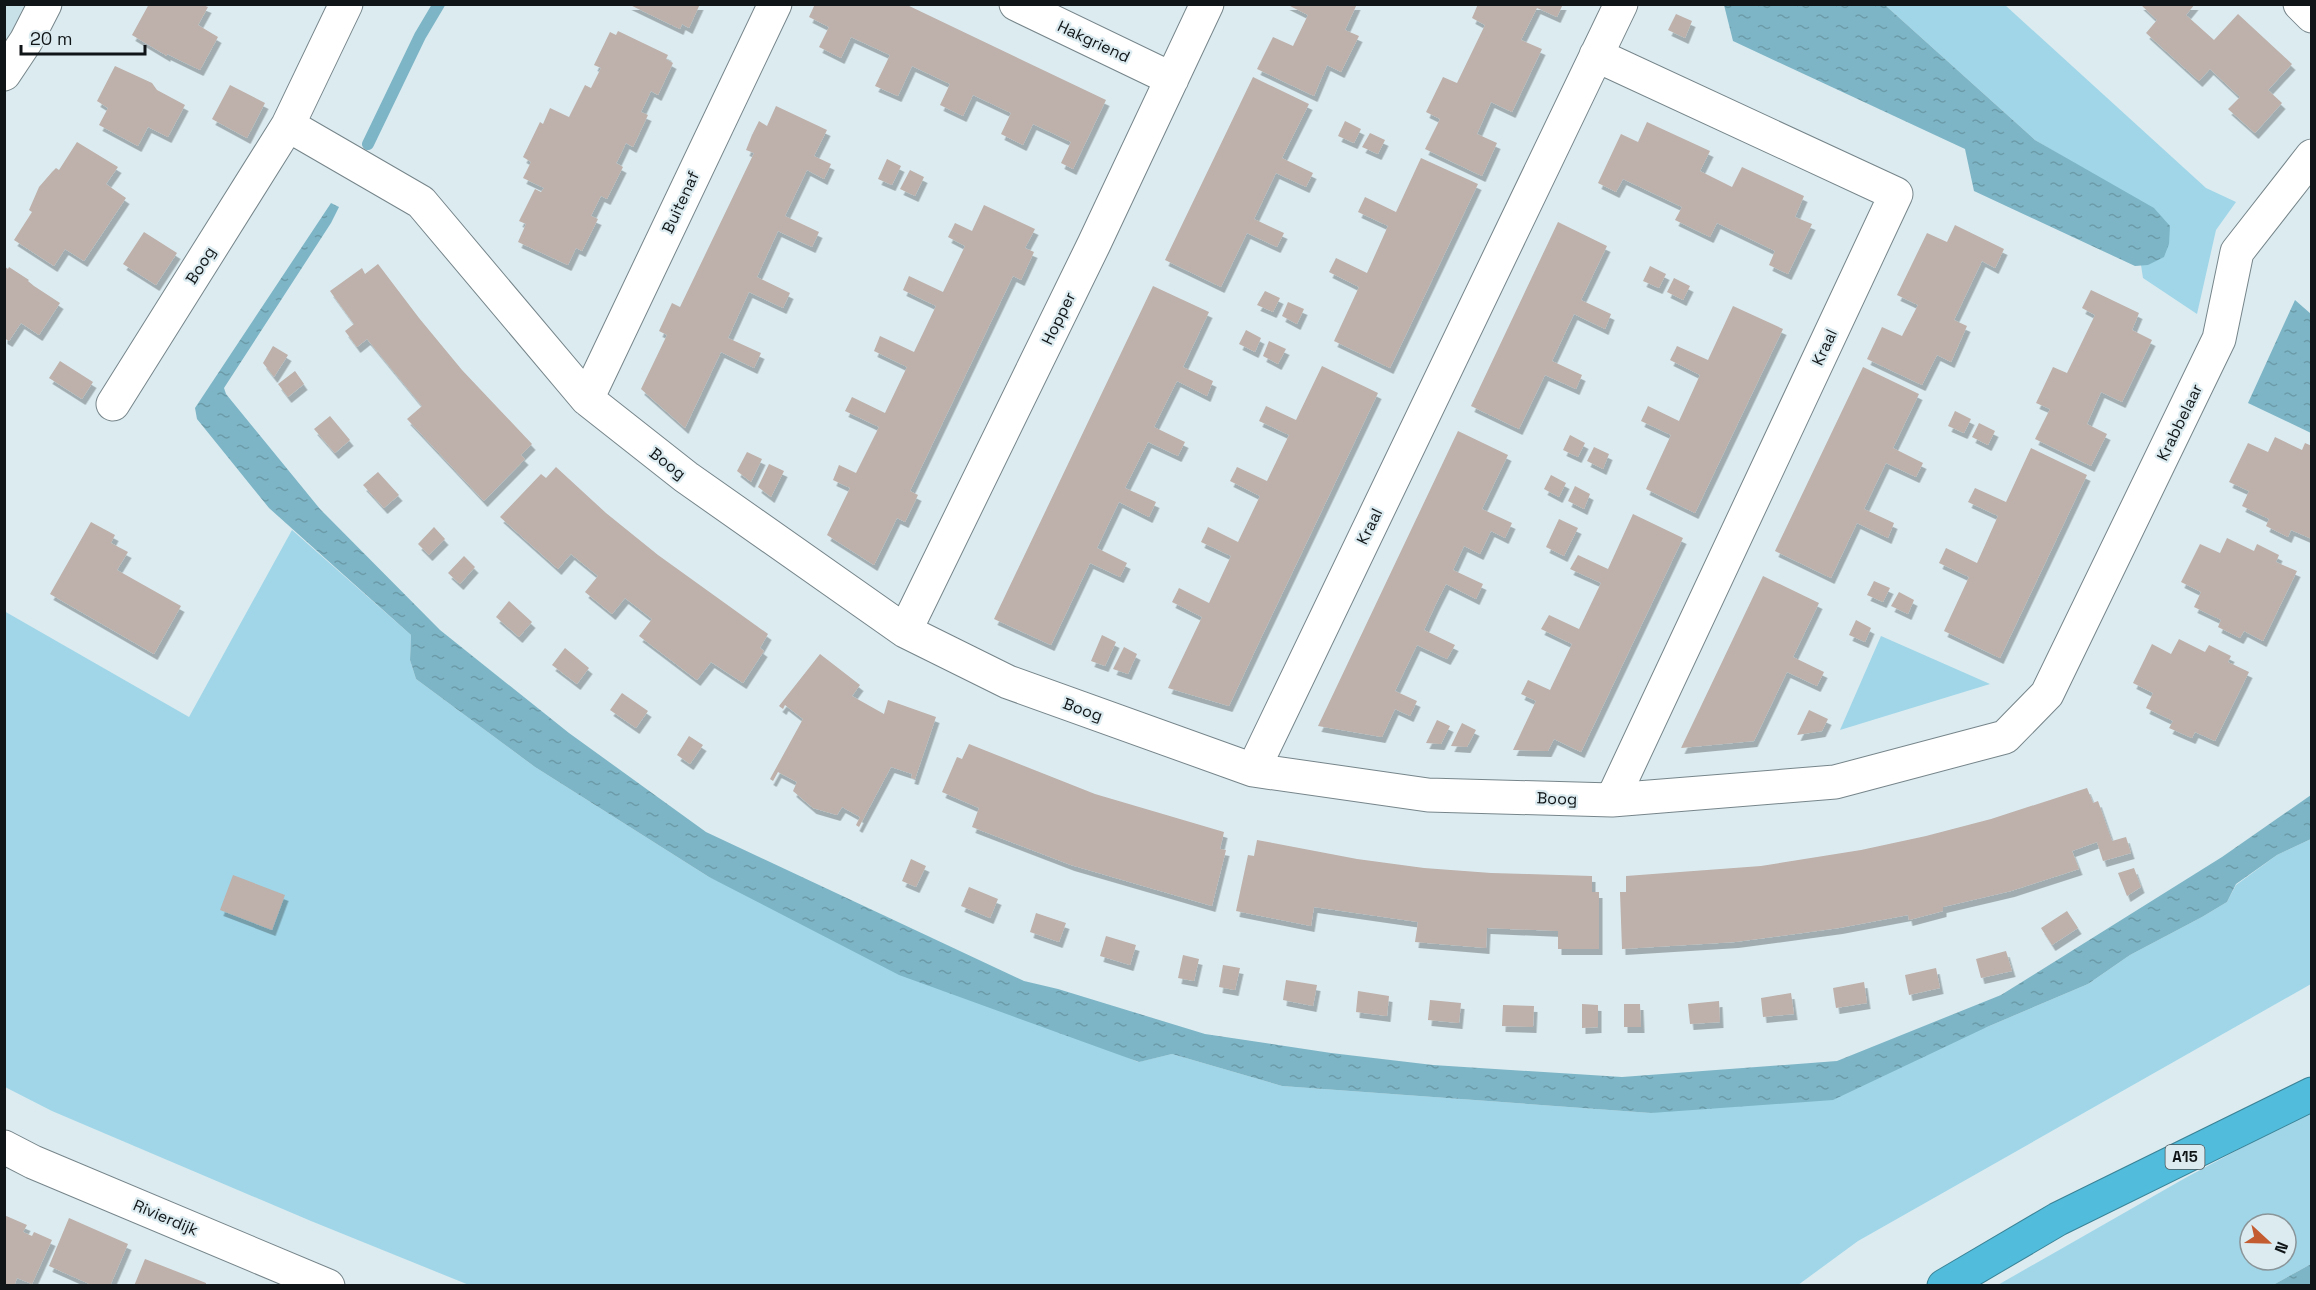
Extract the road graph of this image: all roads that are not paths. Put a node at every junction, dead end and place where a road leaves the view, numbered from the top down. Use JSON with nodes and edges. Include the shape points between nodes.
{"nodes":[{"id":1,"x":45,"y":4,"type":"edge"},
{"id":2,"x":346,"y":4,"type":"edge"},
{"id":3,"x":775,"y":4,"type":"edge"},
{"id":4,"x":1016,"y":4,"type":"edge"},
{"id":5,"x":1207,"y":4,"type":"edge"},
{"id":6,"x":1621,"y":4,"type":"edge"},
{"id":7,"x":2300,"y":4,"type":"edge"},
{"id":8,"x":2312,"y":16,"type":"edge"},
{"id":9,"x":1596,"y":56,"type":"junction"},
{"id":10,"x":4,"y":74,"type":"edge"},
{"id":11,"x":1172,"y":79,"type":"junction"},
{"id":12,"x":288,"y":125,"type":"junction"},
{"id":13,"x":2312,"y":156,"type":"edge"},
{"id":14,"x":587,"y":399,"type":"junction"},
{"id":15,"x":113,"y":404,"type":"dead end"},
{"id":16,"x":905,"y":631,"type":"junction"},
{"id":17,"x":2047,"y":694,"type":"joint"},
{"id":18,"x":1253,"y":770,"type":"junction"},
{"id":19,"x":1612,"y":800,"type":"junction"},
{"id":20,"x":2312,"y":1094,"type":"edge"},
{"id":21,"x":4,"y":1147,"type":"edge"},
{"id":22,"x":328,"y":1286,"type":"edge"},
{"id":23,"x":1944,"y":1286,"type":"edge"}],
"edges":[{"from":1,"to":10,"type":"street"},
{"from":2,"to":12,"type":"street","name":"Boog"},
{"from":3,"to":14,"type":"street","name":"Buitenaf"},
{"from":4,"to":11,"type":"street","name":"Hakgriend"},
{"from":5,"to":11,"type":"street","name":"Hopper"},
{"from":6,"to":9,"type":"street","name":"Kraal"},
{"from":7,"to":8,"type":"street"},
{"from":9,"to":18,"type":"street","name":"Kraal"},
{"from":9,"to":19,"type":"street","name":"Kraal","via":[[1896,194]]},
{"from":11,"to":16,"type":"street","name":"Hopper"},
{"from":12,"to":14,"type":"street","name":"Boog","via":[[421,202]]},
{"from":12,"to":15,"type":"street","name":"Boog"},
{"from":13,"to":17,"type":"street","name":"Krabbelaar","via":[[2237,252],[2219,339]]},
{"from":14,"to":16,"type":"street","name":"Boog","via":[[686,477]]},
{"from":16,"to":18,"type":"street","name":"Boog","via":[[1008,682]]},
{"from":17,"to":19,"type":"street","name":"Boog","via":[[2005,737],[1835,782]]},
{"from":18,"to":19,"type":"street","name":"Boog","via":[[1428,795]]},
{"from":20,"to":23,"type":"highway","number":"A15","via":[[2058,1219]]},
{"from":21,"to":22,"type":"street","name":"Rivierdijk"}]}
